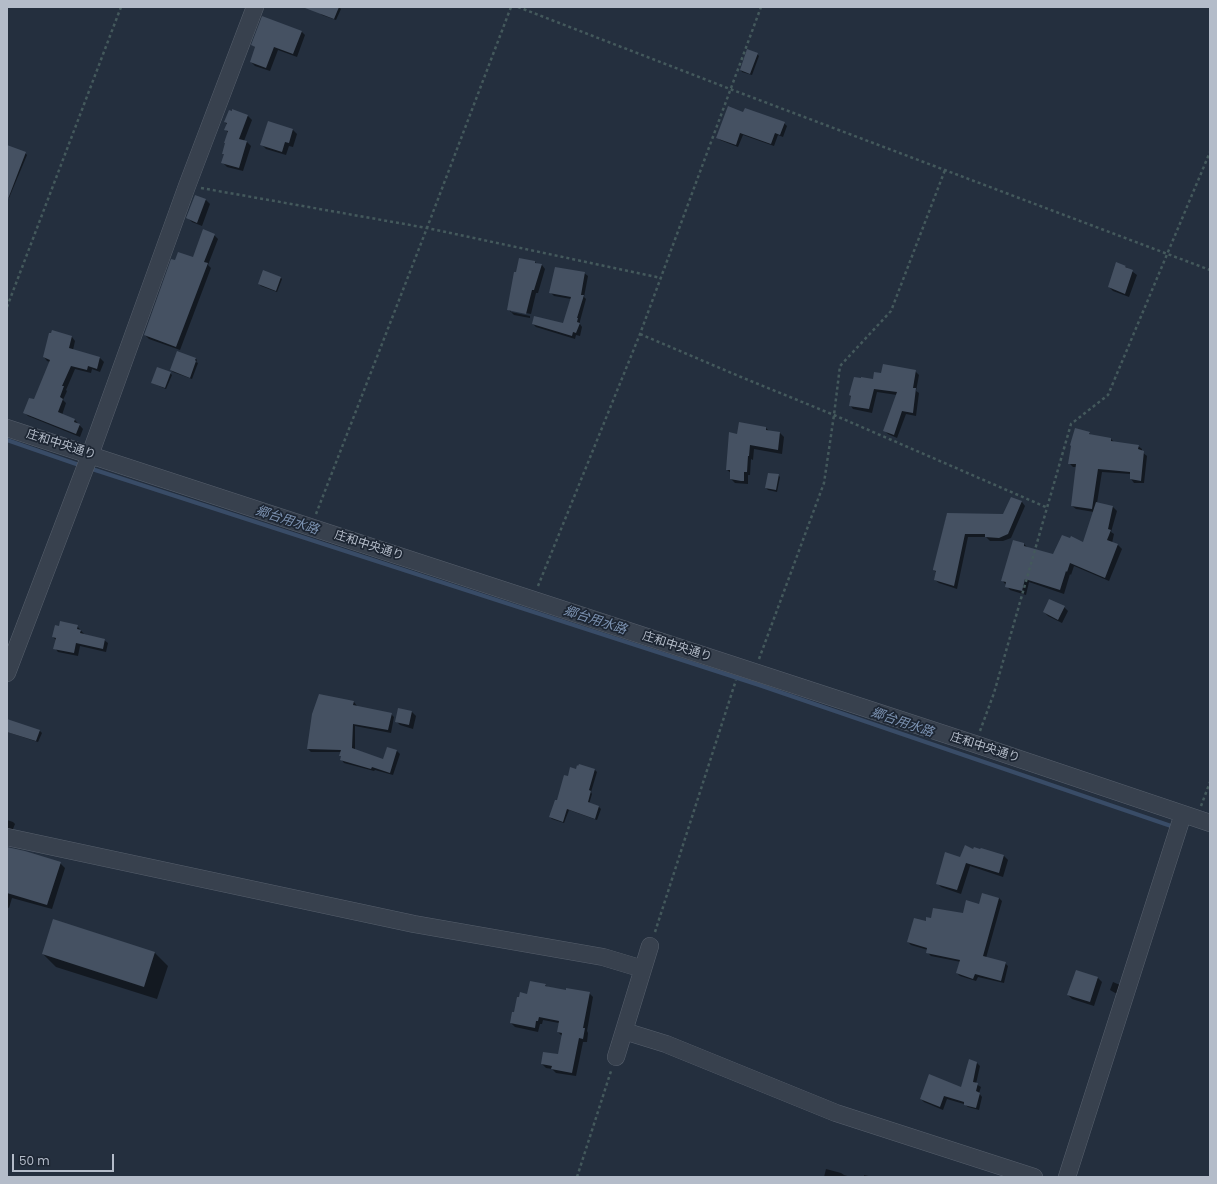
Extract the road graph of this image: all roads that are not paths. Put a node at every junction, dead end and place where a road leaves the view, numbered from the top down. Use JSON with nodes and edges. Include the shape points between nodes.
{"nodes":[{"id":1,"x":255,"y":7,"type":"edge"},
{"id":2,"x":7,"y":428,"type":"edge"},
{"id":3,"x":90,"y":455,"type":"junction"},
{"id":4,"x":7,"y":673,"type":"edge"},
{"id":5,"x":1196,"y":818,"type":"edge"},
{"id":6,"x":7,"y":837,"type":"edge"},
{"id":7,"x":650,"y":946,"type":"road end"},
{"id":8,"x":643,"y":969,"type":"junction"},
{"id":9,"x":624,"y":1032,"type":"junction"},
{"id":10,"x":616,"y":1057,"type":"road end"},
{"id":11,"x":1034,"y":1177,"type":"edge"},
{"id":12,"x":1067,"y":1177,"type":"edge"}],
"edges":[{"from":1,"to":3,"type":"street"},
{"from":2,"to":3,"type":"street","name":"庄和中央通り"},
{"from":3,"to":4,"type":"street"},
{"from":3,"to":5,"type":"street","name":"庄和中央通り"},
{"from":5,"to":12,"type":"street"},
{"from":6,"to":8,"type":"street","via":[[414,924],[603,957]]},
{"from":7,"to":8,"type":"street"},
{"from":8,"to":9,"type":"street"},
{"from":9,"to":10,"type":"street"},
{"from":9,"to":11,"type":"street","via":[[666,1044],[836,1113]]}]}
